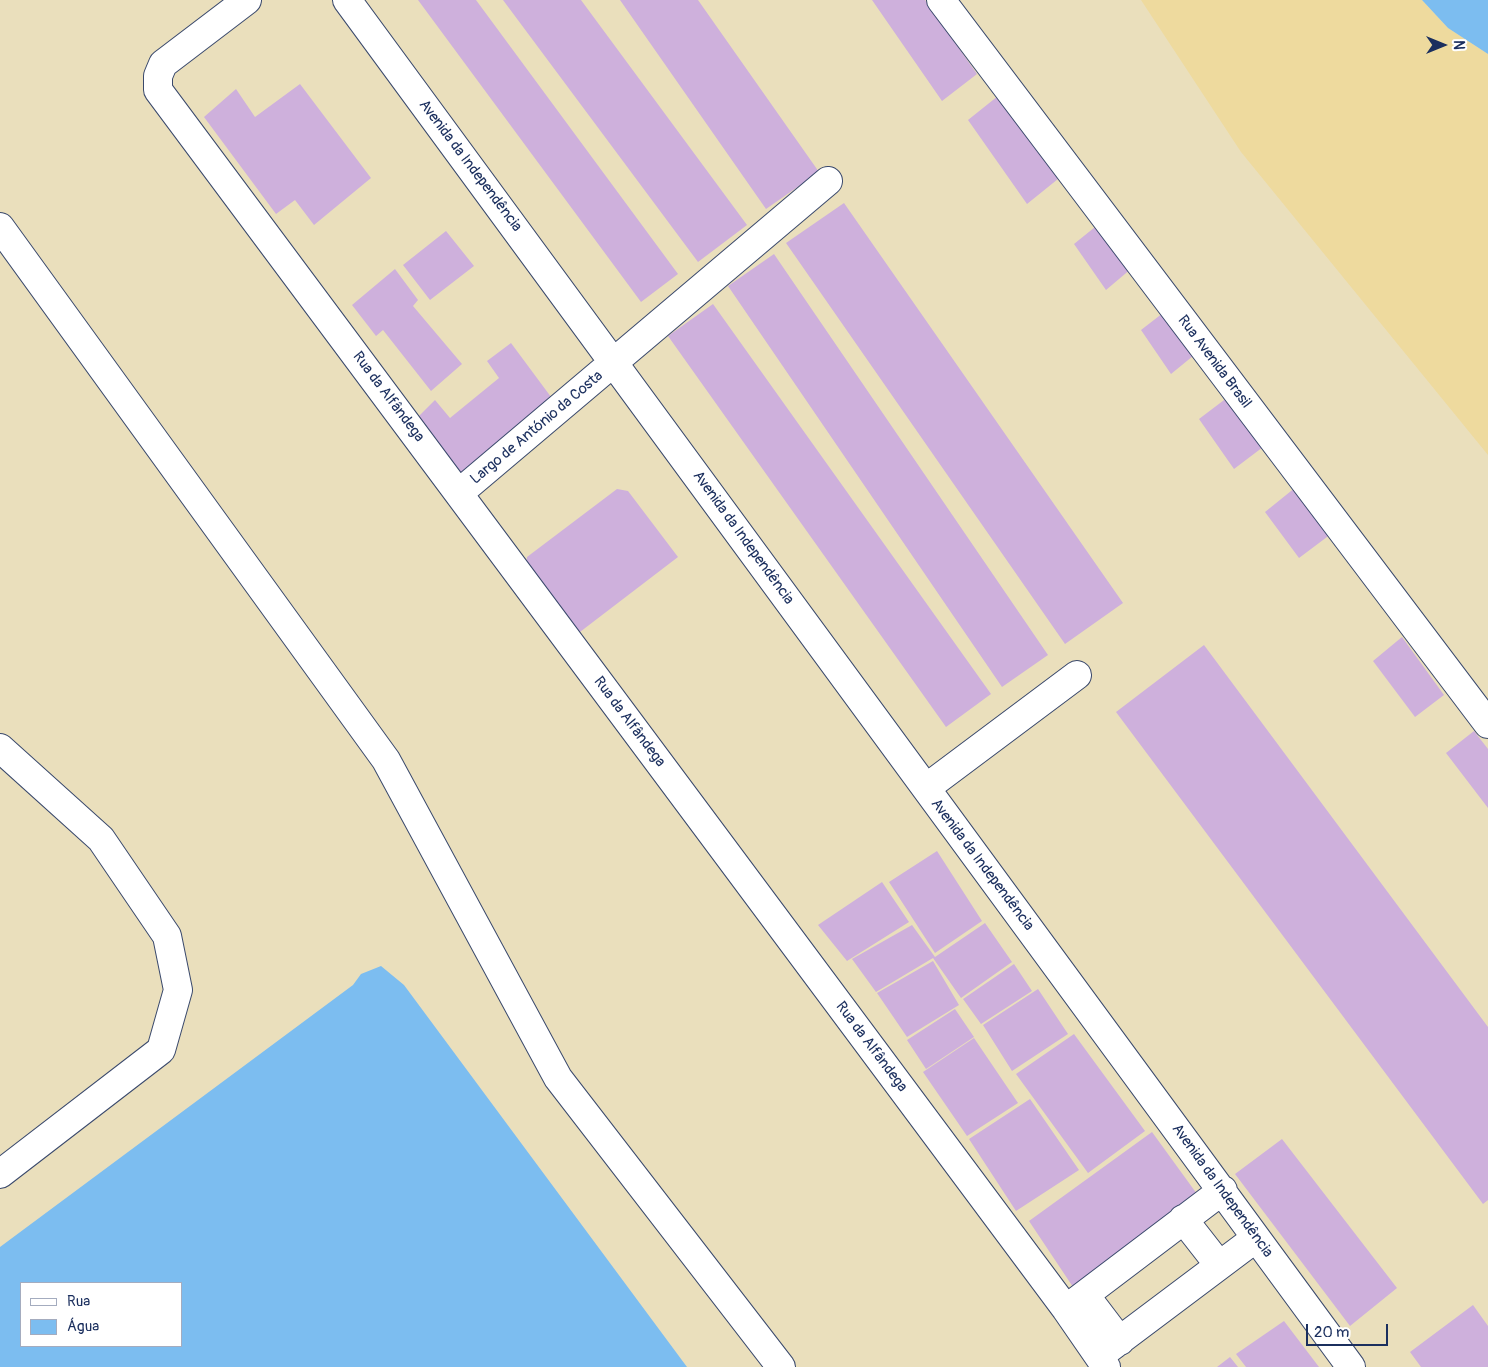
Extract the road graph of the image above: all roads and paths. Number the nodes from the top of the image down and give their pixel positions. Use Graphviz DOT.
graph roads {
  1 [pos="246,0"];
  2 [pos="347,0"];
  3 [pos="941,0"];
  4 [pos="828,181"];
  5 [pos="0,227"];
  6 [pos="615,362"];
  7 [pos="460,493"];
  8 [pos="1077,675"];
  9 [pos="1488,724"];
  10 [pos="0,748"];
  11 [pos="926,788"];
  12 [pos="0,1174"];
  13 [pos="1223,1190"];
  14 [pos="1184,1219"];
  15 [pos="1256,1238"];
  16 [pos="1219,1265"];
  17 [pos="1075,1302"];
  18 [pos="1108,1355"];
  19 [pos="781,1367"];
  20 [pos="1351,1367"];
  1 -- 7 [label="street, Rua da Alfândega"];
  2 -- 6 [label="street, Avenida da Independência"];
  3 -- 9 [label="street, Rua Avenida Brasil"];
  4 -- 6 [label="street, Largo de António da Costa"];
  5 -- 19 [label="street"];
  6 -- 7 [label="street, Largo de António da Costa"];
  6 -- 11 [label="street, Avenida da Independência"];
  7 -- 17 [label="street, Rua da Alfândega"];
  8 -- 11 [label="street"];
  10 -- 12 [label="street"];
  11 -- 13 [label="street, Avenida da Independência"];
  13 -- 14 [label="street"];
  13 -- 15 [label="street, Avenida da Independência"];
  14 -- 16 [label="street"];
  14 -- 17 [label="street"];
  15 -- 16 [label="street"];
  15 -- 20 [label="street, Avenida da Independência"];
  16 -- 18 [label="street"];
  17 -- 18 [label="street, Rua da Alfândega"];
}
